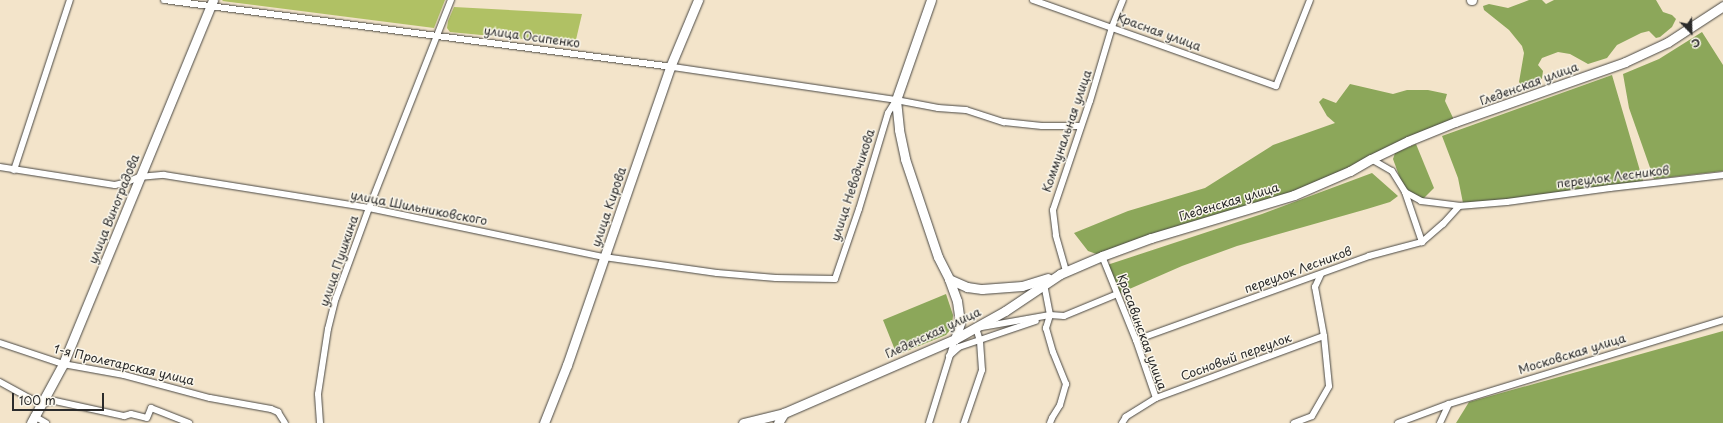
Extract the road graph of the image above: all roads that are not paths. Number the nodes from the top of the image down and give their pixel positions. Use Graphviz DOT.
graph roads {
  1 [pos="70,0"];
  2 [pos="164,0"];
  3 [pos="451,0"];
  4 [pos="698,0"];
  5 [pos="931,0"];
  6 [pos="1033,0"];
  7 [pos="1123,0"];
  8 [pos="1310,0"];
  9 [pos="212,3"];
  10 [pos="1723,6"];
  11 [pos="1112,27"];
  12 [pos="437,35"];
  13 [pos="670,67"];
  14 [pos="896,100"];
  15 [pos="1081,126"];
  16 [pos="1371,159"];
  17 [pos="0,168"];
  18 [pos="14,170"];
  19 [pos="1723,175"];
  20 [pos="139,177"];
  21 [pos="1405,192"];
  22 [pos="1459,206"];
  23 [pos="369,208"];
  24 [pos="1422,242"];
  25 [pos="1102,256"];
  26 [pos="604,258"];
  27 [pos="1063,273"];
  28 [pos="1321,274"];
  29 [pos="835,279"];
  30 [pos="949,279"];
  31 [pos="1044,284"];
  32 [pos="1117,294"];
  33 [pos="1050,315"];
  34 [pos="1723,320"];
  35 [pos="976,328"];
  36 [pos="1324,336"];
  37 [pos="955,339"];
  38 [pos="1136,340"];
  39 [pos="980,341"];
  40 [pos="0,343"];
  41 [pos="949,356"];
  42 [pos="63,364"];
  43 [pos="0,382"];
  44 [pos="1156,398"];
  45 [pos="42,403"];
  46 [pos="1448,404"];
  47 [pos="784,413"];
  48 [pos="32,420"];
  49 [pos="46,423"];
  50 [pos="189,423"];
  51 [pos="285,423"];
  52 [pos="320,423"];
  53 [pos="544,423"];
  54 [pos="743,423"];
  55 [pos="778,423"];
  56 [pos="929,423"];
  57 [pos="964,423"];
  58 [pos="1050,423"];
  59 [pos="1122,423"];
  60 [pos="1294,423"];
  61 [pos="1398,423"];
  62 [pos="1440,423"];
  1 -- 18 [label="street"];
  2 -- 9 [label="street, улица Осипенко"];
  3 -- 12 [label="street, улица Пушкина"];
  4 -- 13 [label="main road, улица Кирова"];
  5 -- 14 [label="main road, улица Неводчикова"];
  6 -- 11 [label="street, Красная улица"];
  7 -- 11 [label="street, Коммунальная улица"];
  8 -- 11 [label="street, Красная улица"];
  9 -- 12 [label="street, улица Осипенко"];
  9 -- 20 [label="main road, улица Виноградова"];
  10 -- 16 [label="main road, Гледенская улица"];
  11 -- 15 [label="street, Коммунальная улица"];
  12 -- 13 [label="street, улица Осипенко"];
  12 -- 23 [label="street, улица Пушкина"];
  13 -- 14 [label="street, улица Осипенко"];
  13 -- 26 [label="main road, улица Кирова"];
  14 -- 15 [label="street, улица Осипенко"];
  14 -- 29 [label="street, улица Неводчикова"];
  14 -- 30 [label="main road, улица Неводчикова"];
  15 -- 27 [label="street, Коммунальная улица"];
  16 -- 21 [label="street"];
  16 -- 25 [label="main road, Гледенская улица"];
  17 -- 18 [label="street, улица Шильниковского"];
  18 -- 20 [label="street, улица Шильниковского"];
  19 -- 22 [label="street, переулок Лесников"];
  20 -- 23 [label="street, улица Шильниковского"];
  20 -- 42 [label="main road, улица Виноградова"];
  21 -- 22 [label="street, переулок Лесников"];
  21 -- 24 [label="street"];
  22 -- 24 [label="street, переулок Лесников"];
  23 -- 26 [label="street, улица Шильниковского"];
  23 -- 52 [label="street, улица Пушкина"];
  24 -- 28 [label="street, переулок Лесников"];
  25 -- 27 [label="main road, Гледенская улица"];
  25 -- 32 [label="street, Красавинская улица"];
  26 -- 29 [label="street, улица Шильниковского"];
  26 -- 53 [label="main road, улица Кирова"];
  27 -- 30 [label="main road"];
  27 -- 31 [label="main road, Гледенская улица"];
  28 -- 36 [label="street"];
  28 -- 38 [label="street, переулок Лесников"];
  30 -- 37 [label="main road, улица Неводчикова"];
  31 -- 33 [label="street"];
  31 -- 35 [label="main road, Гледенская улица"];
  32 -- 33 [label="street"];
  32 -- 38 [label="street, Красавинская улица"];
  33 -- 35 [label="street"];
  33 -- 39 [label="street"];
  33 -- 58 [label="street"];
  34 -- 46 [label="street, Московская улица"];
  35 -- 37 [label="main road, Гледенская улица"];
  35 -- 39 [label="street"];
  36 -- 44 [label="street, Сосновый переулок"];
  36 -- 60 [label="street"];
  37 -- 41 [label="street"];
  37 -- 47 [label="main road, Гледенская улица"];
  38 -- 44 [label="street, Красавинская улица"];
  39 -- 41 [label="street"];
  39 -- 57 [label="street"];
  40 -- 42 [label="street, 1-я Пролетарская улица"];
  41 -- 56 [label="street"];
  42 -- 45 [label="main road, улица Виноградова"];
  42 -- 51 [label="street, 1-я Пролетарская улица"];
  43 -- 45 [label="street"];
  44 -- 59 [label="street, Красавинская улица"];
  45 -- 48 [label="main road, улица Виноградова"];
  45 -- 50 [label="street"];
  46 -- 61 [label="street, Московская улица"];
  46 -- 62 [label="street"];
  47 -- 54 [label="main road, Гледенская улица"];
  47 -- 55 [label="main road"];
  48 -- 49 [label="street"];
}
